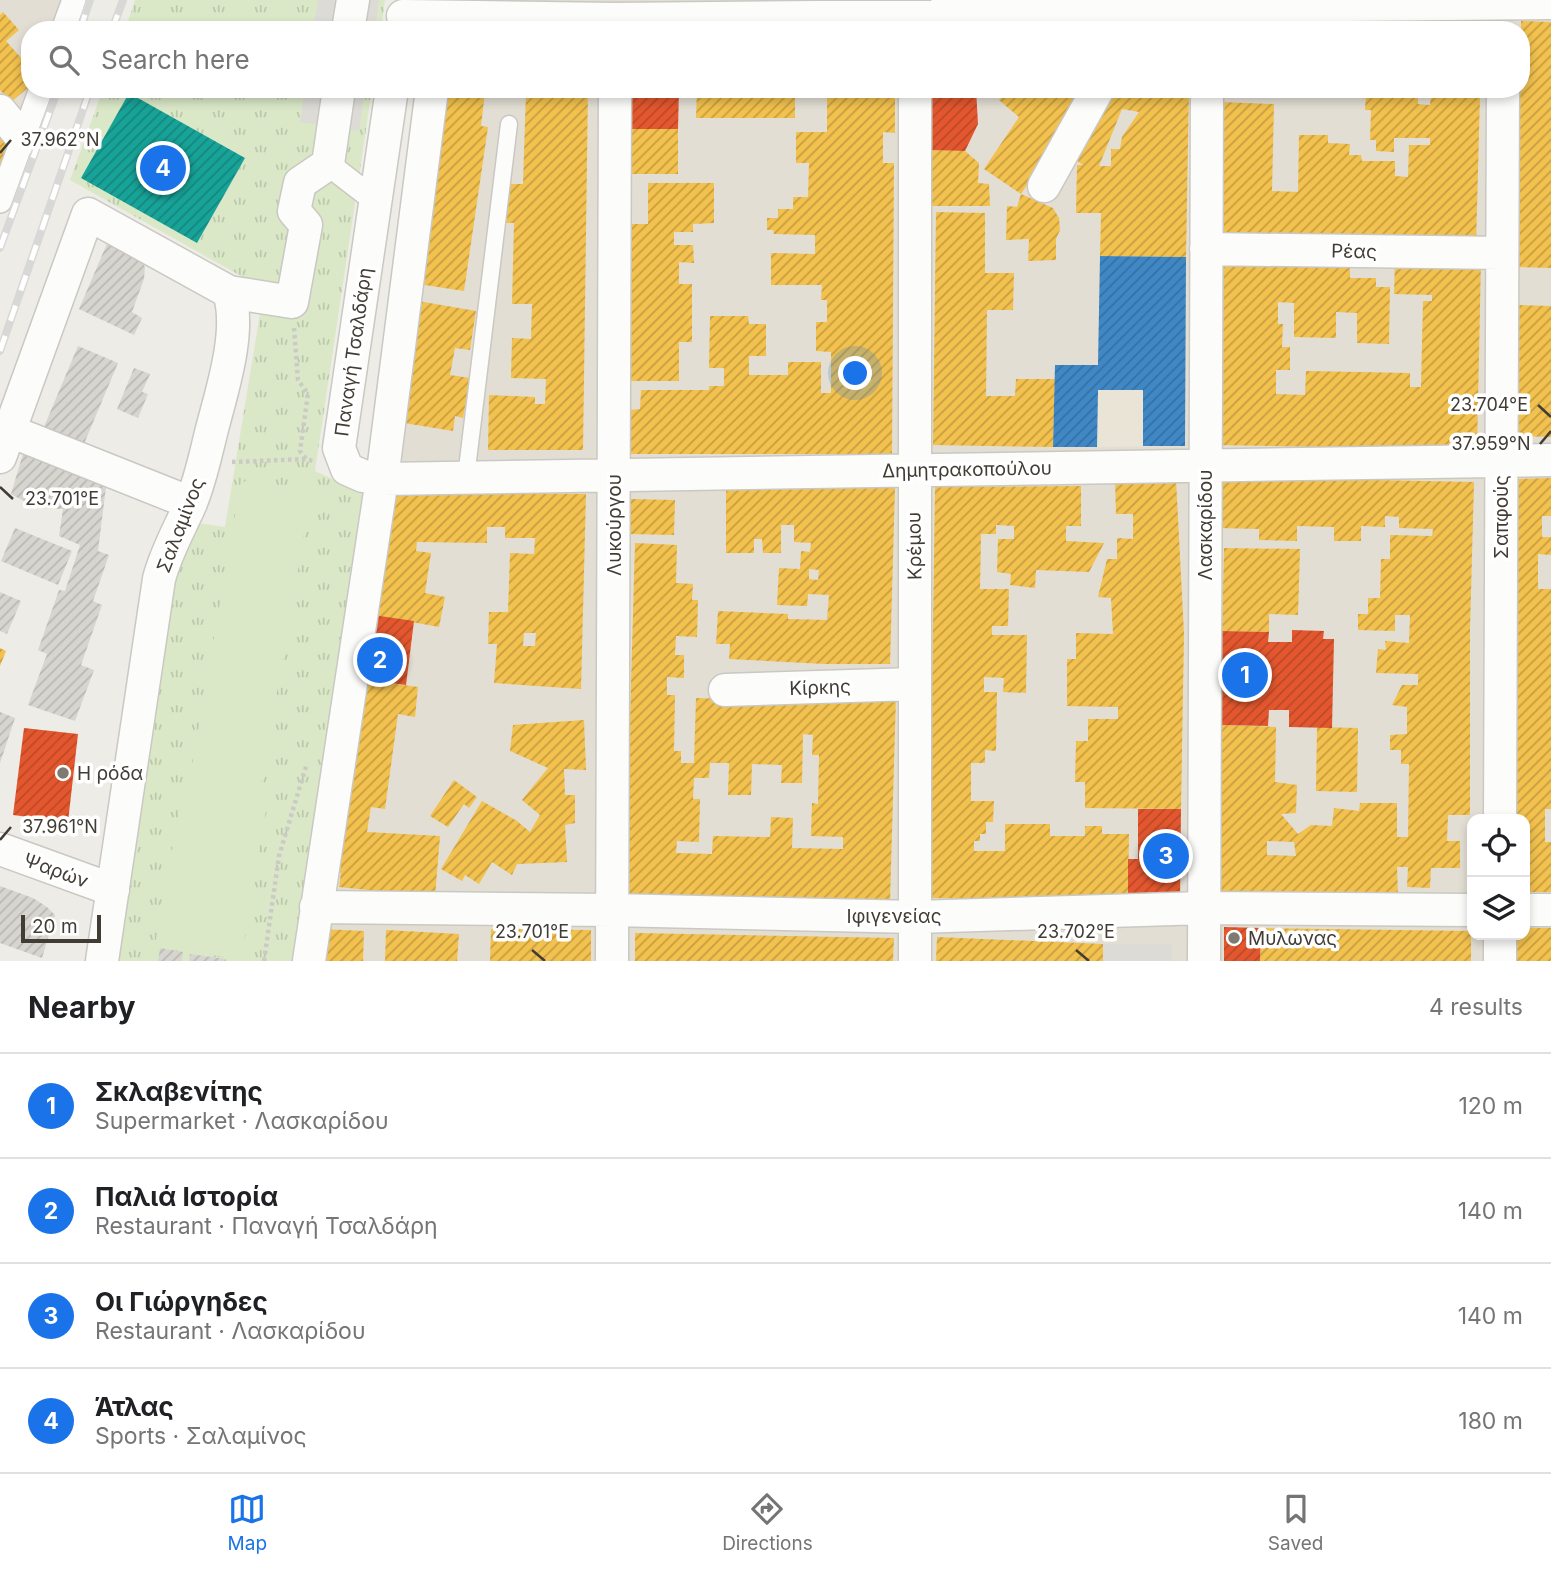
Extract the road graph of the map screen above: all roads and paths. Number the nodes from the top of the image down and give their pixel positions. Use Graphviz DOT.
graph roads {
  1 [pos="74,0"];
  2 [pos="353,0"];
  3 [pos="1551,3"];
  4 [pos="1503,11"];
  5 [pos="1207,12"];
  6 [pos="403,15"];
  7 [pos="915,15"];
  8 [pos="615,16"];
  9 [pos="1139,18"];
  10 [pos="66,21"];
  11 [pos="350,21"];
  12 [pos="428,21"];
  13 [pos="506,21"];
  14 [pos="38,98"];
  15 [pos="338,98"];
  16 [pos="391,98"];
  17 [pos="431,98"];
  18 [pos="615,98"];
  19 [pos="915,98"];
  20 [pos="1093,98"];
  21 [pos="1207,98"];
  22 [pos="1503,98"];
  23 [pos="0,111"];
  24 [pos="509,124"];
  25 [pos="23,139"];
  26 [pos="328,164"];
  27 [pos="1044,186"];
  28 [pos="0,201"];
  29 [pos="376,201"];
  30 [pos="1206,249"];
  31 [pos="1502,253"];
  32 [pos="229,292"];
  33 [pos="292,302"];
  34 [pos="5,444"];
  35 [pos="306,459"];
  36 [pos="1551,460"];
  37 [pos="1501,461"];
  38 [pos="203,464"];
  39 [pos="1205,465"];
  40 [pos="347,469"];
  41 [pos="913,470"];
  42 [pos="615,475"];
  43 [pos="466,477"];
  44 [pos="382,479"];
  45 [pos="191,503"];
  46 [pos="915,684"];
  47 [pos="725,690"];
  48 [pos="1500,814"];
  49 [pos="0,849"];
  50 [pos="113,890"];
  51 [pos="316,907"];
  52 [pos="1204,908"];
  53 [pos="611,910"];
  54 [pos="1467,910"];
  55 [pos="1530,910"];
  56 [pos="1551,910"];
  57 [pos="916,918"];
  58 [pos="1500,940"];
  59 [pos="102,961"];
  60 [pos="309,961"];
  61 [pos="612,961"];
  62 [pos="915,961"];
  63 [pos="1204,961"];
  64 [pos="1500,961"];
  1 -- 10 [label="street"];
  2 -- 11 [label="street"];
  3 -- 4 [label="street"];
  4 -- 5 [label="street"];
  5 -- 9 [label="street"];
  6 -- 12 [label="street"];
  7 -- 8 [label="street"];
  7 -- 9 [label="street"];
  8 -- 13 [label="street"];
  14 -- 25 [label="street"];
  15 -- 26 [label="street"];
  16 -- 29 [label="street, Παναγή Τσαλδάρη"];
  17 -- 44 [label="street"];
  18 -- 42 [label="street, Λυκούργου"];
  19 -- 41 [label="street, Κρέμου"];
  20 -- 27 [label="street"];
  21 -- 30 [label="street, Λασκαρίδου"];
  22 -- 31 [label="street, Σαπφούς"];
  23 -- 25 [label="street"];
  24 -- 43 [label="lane"];
  25 -- 28 [label="street"];
  26 -- 29 [label="street"];
  26 -- 33 [label="street"];
  29 -- 40 [label="street, Παναγή Τσαλδάρη"];
  30 -- 31 [label="street, Ρέας"];
  30 -- 39 [label="street, Λασκαρίδου"];
  31 -- 37 [label="street, Σαπφούς"];
  32 -- 33 [label="street"];
  32 -- 34 [label="street"];
  32 -- 38 [label="street, Σαλαμίνος"];
  33 -- 35 [label="path"];
  34 -- 45 [label="street"];
  35 -- 38 [label="path"];
  35 -- 40 [label="path"];
  36 -- 37 [label="street, Δημητρακοπούλου"];
  37 -- 39 [label="street, Δημητρακοπούλου"];
  37 -- 48 [label="street, Σαπφούς"];
  38 -- 45 [label="street, Σαλαμίνος"];
  39 -- 41 [label="street, Δημητρακοπούλου"];
  39 -- 52 [label="street, Λασκαρίδου"];
  40 -- 44 [label="street"];
  41 -- 42 [label="street, Δημητρακοπούλου"];
  41 -- 46 [label="street, Κρέμου"];
  42 -- 43 [label="street, Δημητρακοπούλου"];
  42 -- 53 [label="street, Λυκούργου"];
  43 -- 44 [label="street, Δημητρακοπούλου"];
  44 -- 51 [label="street"];
  45 -- 50 [label="street, Σαλαμίνος"];
  46 -- 47 [label="street, Κίρκης"];
  46 -- 57 [label="street, Κρέμου"];
  49 -- 50 [label="street, Ψαρών"];
  50 -- 59 [label="street, Σαλαμίνος"];
  51 -- 53 [label="street, Ιφιγενείας"];
  51 -- 60 [label="street"];
  52 -- 54 [label="street, Ιφιγενείας"];
  52 -- 57 [label="street, Ιφιγενείας"];
  52 -- 63 [label="street, Λασκαρίδου"];
  53 -- 57 [label="street, Ιφιγενείας"];
  53 -- 61 [label="street, Λυκούργου"];
  55 -- 56 [label="street"];
  57 -- 62 [label="street, Κρέμου"];
  58 -- 64 [label="street"];
}
